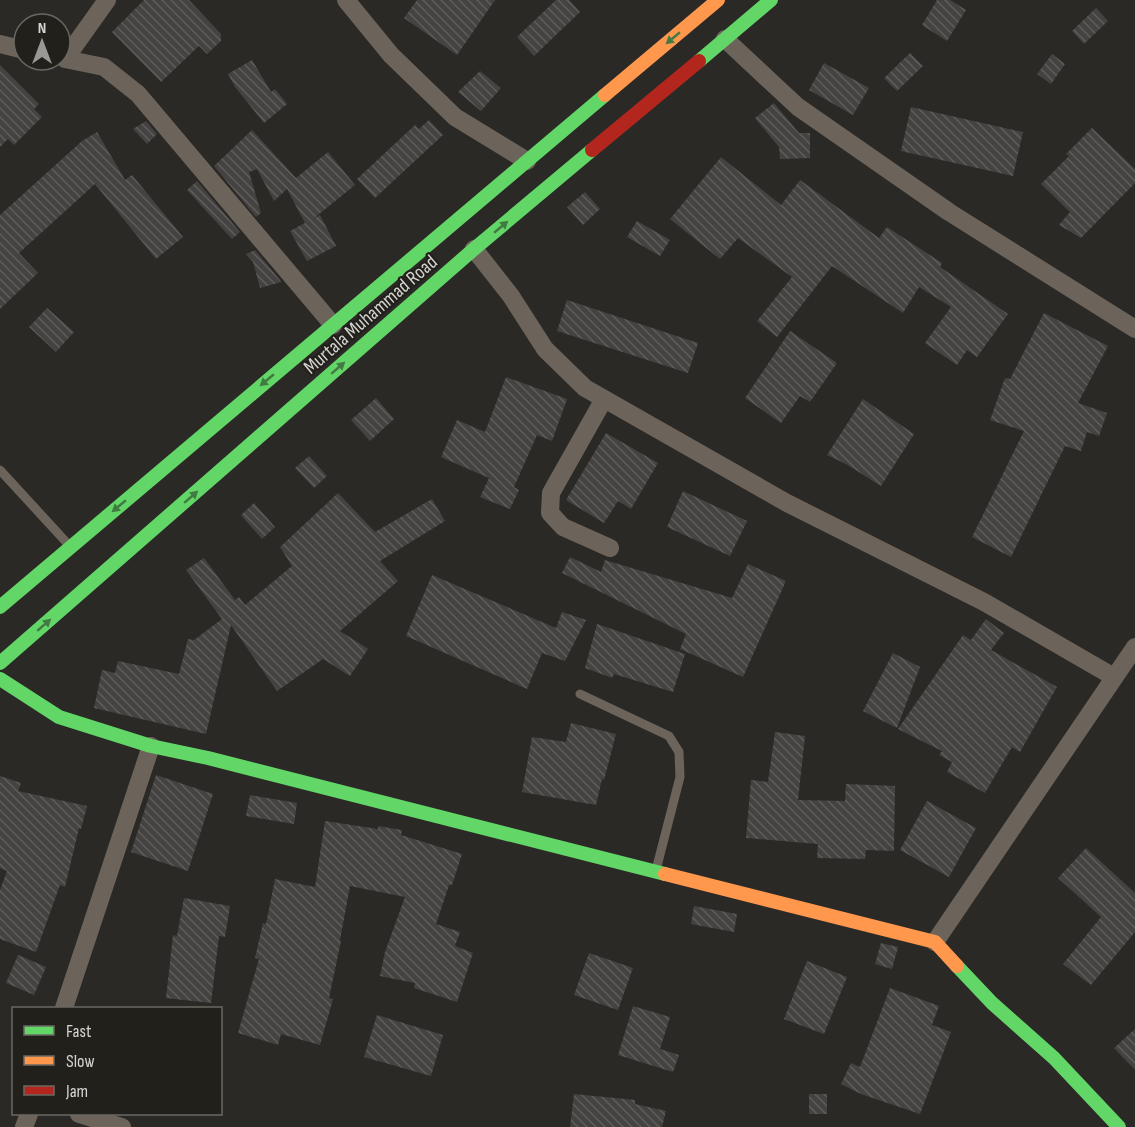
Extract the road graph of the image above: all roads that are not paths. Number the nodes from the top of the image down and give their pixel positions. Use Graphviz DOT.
graph roads {
  1 [pos="107,0"];
  2 [pos="346,0"];
  3 [pos="718,0"];
  4 [pos="771,0"];
  5 [pos="725,39"];
  6 [pos="72,47"];
  7 [pos="72,61"];
  8 [pos="527,161"];
  9 [pos="474,249"];
  10 [pos="333,325"];
  11 [pos="1135,329"];
  12 [pos="604,399"];
  13 [pos="0,470"];
  14 [pos="71,547"];
  15 [pos="610,548"];
  16 [pos="0,607"];
  17 [pos="1135,647"];
  18 [pos="0,663"];
  19 [pos="1114,677"];
  20 [pos="0,679"];
  21 [pos="580,694"];
  22 [pos="151,746"];
  23 [pos="656,871"];
  24 [pos="935,942"];
  25 [pos="64,1007"];
  26 [pos="85,1115"];
  27 [pos="122,1127"];
  28 [pos="1119,1127"];
  1 -- 6 [label="street"];
  2 -- 8 [label="street"];
  3 -- 8 [label="main road, Murtala Muhammad Road, one-way"];
  4 -- 5 [label="main road, Murtala Muhammad Road"];
  9 -- 5 [label="main road, Murtala Muhammad Road, one-way"];
  5 -- 11 [label="street"];
  7 -- 10 [label="street"];
  8 -- 10 [label="main road, Murtala Muhammad Road"];
  9 -- 12 [label="street"];
  18 -- 9 [label="main road, Murtala Muhammad Road, one-way"];
  10 -- 14 [label="main road, Murtala Muhammad Road, one-way"];
  12 -- 15 [label="street"];
  12 -- 19 [label="street"];
  13 -- 14 [label="lane"];
  14 -- 16 [label="main road, Murtala Muhammad Road"];
  17 -- 19 [label="street"];
  19 -- 24 [label="street"];
  20 -- 22 [label="main road"];
  21 -- 23 [label="lane"];
  22 -- 23 [label="main road"];
  22 -- 25 [label="street"];
  23 -- 24 [label="main road"];
  24 -- 28 [label="main road"];
  26 -- 27 [label="street"];
}
